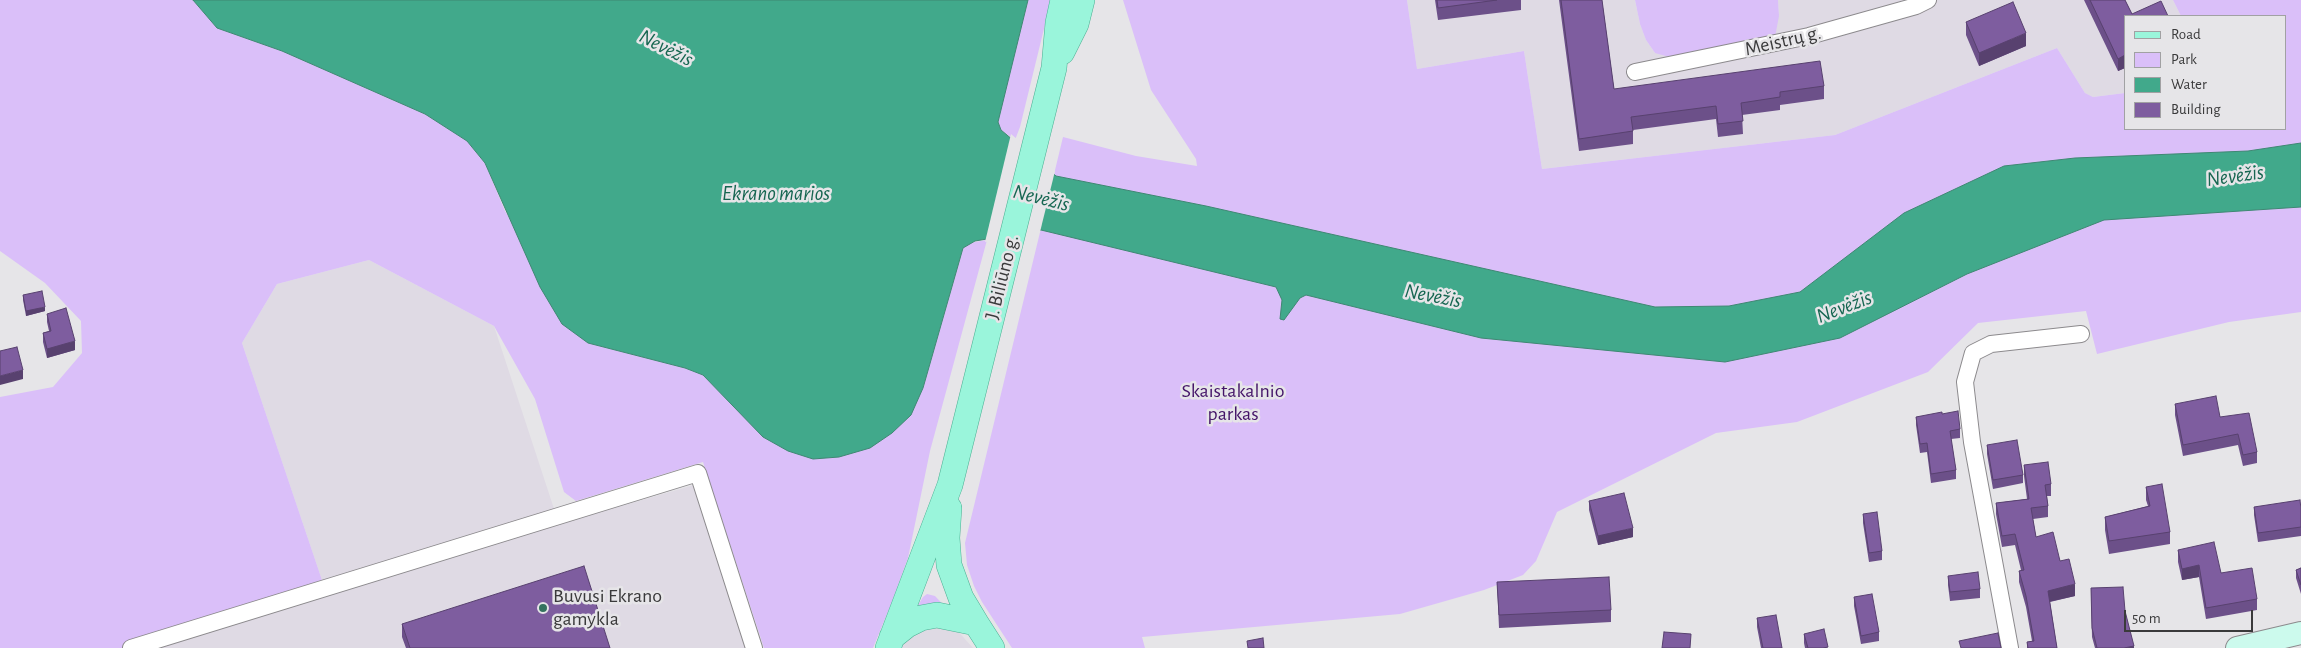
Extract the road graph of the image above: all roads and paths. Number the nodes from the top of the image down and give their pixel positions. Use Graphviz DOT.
graph roads {
  1 [pos="1063,0"];
  2 [pos="1082,0"];
  3 [pos="1928,0"];
  4 [pos="1054,68"];
  5 [pos="1635,72"];
  6 [pos="2081,334"];
  7 [pos="950,485"];
  8 [pos="976,622"];
  9 [pos="2301,633"];
  10 [pos="890,642"];
  11 [pos="2276,643"];
  12 [pos="131,648"];
  13 [pos="754,648"];
  14 [pos="992,648"];
  15 [pos="2010,648"];
  16 [pos="2237,648"];
  1 -- 4 [label="main road, J. Biliūno g."];
  2 -- 4 [label="main road, J. Biliūno g."];
  3 -- 5 [label="street, Meistrų g."];
  4 -- 7 [label="main road, J. Biliūno g."];
  6 -- 15 [label="street"];
  7 -- 8 [label="main road, J. Biliūno g."];
  7 -- 10 [label="main road, J. Biliūno g."];
  8 -- 10 [label="main road"];
  8 -- 14 [label="main road, J. Biliūno g."];
  9 -- 11 [label="main road"];
  11 -- 16 [label="main road"];
  12 -- 13 [label="street"];
}
